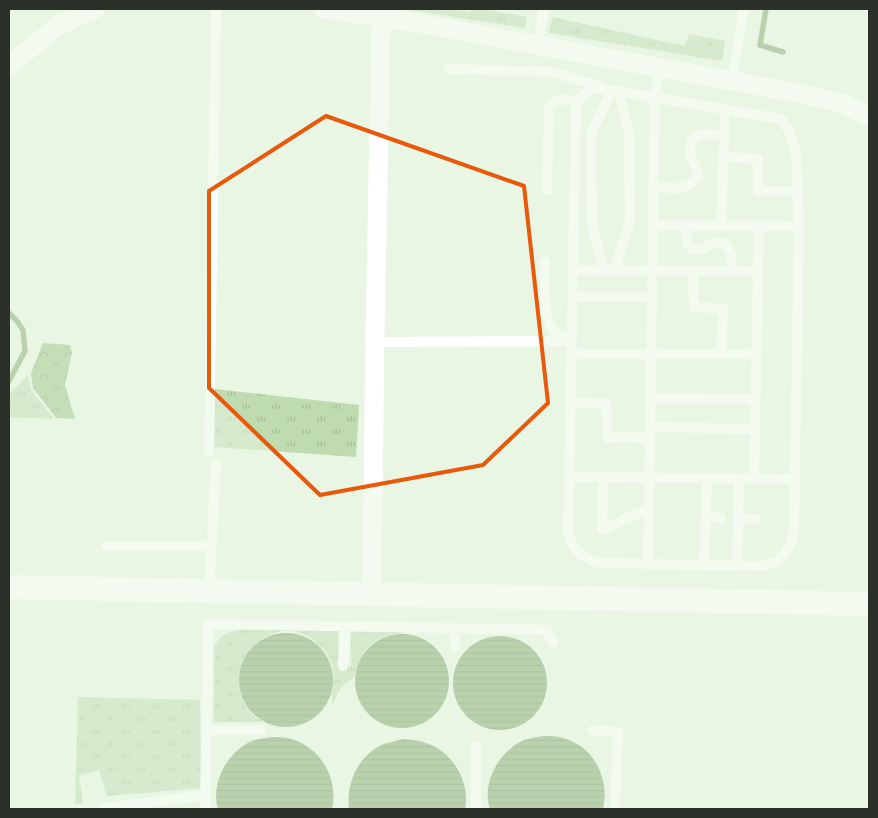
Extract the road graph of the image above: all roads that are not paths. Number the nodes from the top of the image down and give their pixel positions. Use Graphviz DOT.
graph roads {
  1 [pos="95,9"];
  2 [pos="216,9"];
  3 [pos="324,9"];
  4 [pos="544,9"];
  5 [pos="744,9"];
  6 [pos="381,17"];
  7 [pos="538,45"];
  8 [pos="9,66"];
  9 [pos="659,66"];
  10 [pos="449,69"];
  11 [pos="732,80"];
  12 [pos="612,89"];
  13 [pos="655,97"];
  14 [pos="578,102"];
  15 [pos="725,110"];
  16 [pos="869,117"];
  17 [pos="724,135"];
  18 [pos="724,157"];
  19 [pos="653,186"];
  20 [pos="547,190"];
  21 [pos="797,191"];
  22 [pos="653,225"];
  23 [pos="685,226"];
  24 [pos="721,226"];
  25 [pos="799,226"];
  26 [pos="759,227"];
  27 [pos="545,262"];
  28 [pos="573,270"];
  29 [pos="609,271"];
  30 [pos="652,271"];
  31 [pos="693,271"];
  32 [pos="732,271"];
  33 [pos="758,271"];
  34 [pos="572,297"];
  35 [pos="652,297"];
  36 [pos="572,340"];
  37 [pos="375,342"];
  38 [pos="572,354"];
  39 [pos="651,354"];
  40 [pos="722,354"];
  41 [pos="756,354"];
  42 [pos="650,398"];
  43 [pos="755,399"];
  44 [pos="571,403"];
  45 [pos="755,429"];
  46 [pos="650,432"];
  47 [pos="209,451"];
  48 [pos="216,464"];
  49 [pos="569,477"];
  50 [pos="603,477"];
  51 [pos="649,478"];
  52 [pos="707,478"];
  53 [pos="739,479"];
  54 [pos="754,479"];
  55 [pos="796,479"];
  56 [pos="649,508"];
  57 [pos="706,517"];
  58 [pos="721,518"];
  59 [pos="738,518"];
  60 [pos="756,519"];
  61 [pos="106,546"];
  62 [pos="212,546"];
  63 [pos="648,563"];
  64 [pos="704,564"];
  65 [pos="736,565"];
  66 [pos="372,578"];
  67 [pos="9,587"];
  68 [pos="211,591"];
  69 [pos="869,604"];
  70 [pos="345,626"];
  71 [pos="455,628"];
  72 [pos="553,642"];
  73 [pos="455,647"];
  74 [pos="343,666"];
  75 [pos="206,730"];
  76 [pos="261,730"];
  77 [pos="593,730"];
  78 [pos="476,746"];
  79 [pos="205,795"];
  80 [pos="125,807"];
  81 [pos="106,808"];
  82 [pos="205,809"];
  83 [pos="476,809"];
  84 [pos="615,809"];
  1 -- 8 [label="street"];
  2 -- 47 [label="lane"];
  3 -- 6 [label="street"];
  4 -- 7 [label="lane"];
  5 -- 11 [label="lane"];
  6 -- 7 [label="street"];
  6 -- 37 [label="street"];
  7 -- 9 [label="street"];
  9 -- 11 [label="street"];
  9 -- 13 [label="lane"];
  10 -- 12 [label="lane"];
  11 -- 16 [label="street"];
  12 -- 13 [label="lane"];
  12 -- 14 [label="lane"];
  12 -- 29 [label="lane"];
  12 -- 29 [label="lane"];
  13 -- 15 [label="lane"];
  13 -- 19 [label="lane"];
  14 -- 20 [label="lane"];
  14 -- 28 [label="lane"];
  15 -- 17 [label="lane"];
  15 -- 21 [label="lane"];
  17 -- 18 [label="lane"];
  17 -- 19 [label="lane"];
  18 -- 21 [label="lane"];
  18 -- 24 [label="lane"];
  19 -- 22 [label="lane"];
  21 -- 25 [label="lane"];
  22 -- 23 [label="lane"];
  22 -- 30 [label="lane"];
  23 -- 24 [label="lane"];
  23 -- 32 [label="lane"];
  24 -- 26 [label="lane"];
  25 -- 26 [label="lane"];
  25 -- 55 [label="lane"];
  26 -- 33 [label="lane"];
  27 -- 36 [label="lane"];
  28 -- 29 [label="lane"];
  28 -- 34 [label="lane"];
  29 -- 30 [label="lane"];
  30 -- 31 [label="lane"];
  30 -- 35 [label="lane"];
  31 -- 32 [label="lane"];
  31 -- 40 [label="lane"];
  32 -- 33 [label="lane"];
  33 -- 41 [label="lane"];
  34 -- 35 [label="lane"];
  34 -- 36 [label="lane"];
  35 -- 39 [label="lane"];
  36 -- 37 [label="lane"];
  36 -- 38 [label="lane"];
  37 -- 66 [label="street"];
  38 -- 39 [label="lane"];
  38 -- 44 [label="lane"];
  39 -- 40 [label="lane"];
  39 -- 42 [label="lane"];
  40 -- 41 [label="lane"];
  41 -- 43 [label="lane"];
  42 -- 43 [label="lane"];
  42 -- 46 [label="lane"];
  43 -- 45 [label="lane"];
  44 -- 46 [label="lane"];
  44 -- 49 [label="lane"];
  45 -- 46 [label="lane"];
  45 -- 54 [label="lane"];
  46 -- 51 [label="lane"];
  48 -- 62 [label="lane"];
  49 -- 50 [label="lane"];
  49 -- 63 [label="lane"];
  50 -- 51 [label="lane"];
  50 -- 56 [label="lane"];
  51 -- 52 [label="lane"];
  51 -- 56 [label="lane"];
  52 -- 53 [label="lane"];
  52 -- 57 [label="lane"];
  53 -- 54 [label="lane"];
  53 -- 59 [label="lane"];
  54 -- 55 [label="lane"];
  55 -- 65 [label="lane"];
  56 -- 63 [label="lane"];
  57 -- 58 [label="lane"];
  57 -- 64 [label="lane"];
  59 -- 60 [label="lane"];
  59 -- 65 [label="lane"];
  61 -- 62 [label="lane"];
  62 -- 68 [label="lane"];
  63 -- 64 [label="lane"];
  64 -- 65 [label="lane"];
  67 -- 68 [label="street"];
  68 -- 69 [label="street"];
  70 -- 71 [label="lane"];
  70 -- 74 [label="lane"];
  70 -- 75 [label="lane"];
  71 -- 72 [label="lane"];
  71 -- 73 [label="lane"];
  75 -- 76 [label="lane"];
  75 -- 79 [label="lane"];
  77 -- 84 [label="lane"];
  78 -- 83 [label="lane"];
  79 -- 80 [label="lane"];
  79 -- 82 [label="lane"];
  80 -- 81 [label="lane"];
}
